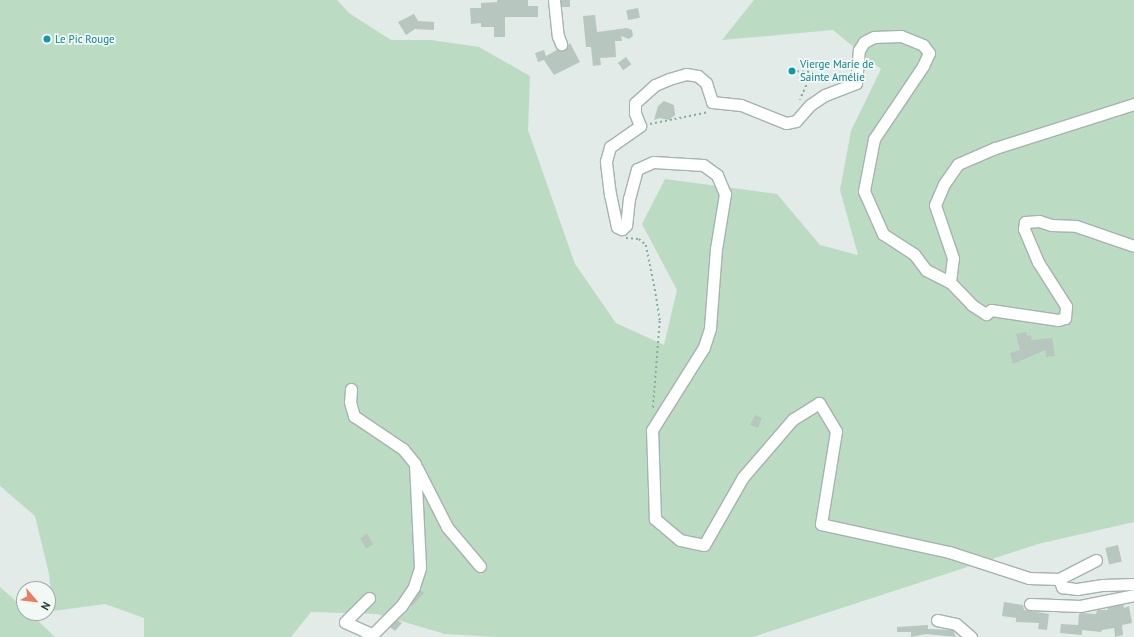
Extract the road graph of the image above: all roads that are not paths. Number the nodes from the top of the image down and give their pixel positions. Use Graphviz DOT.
graph roads {
  1 [pos="554,0"];
  2 [pos="561,44"];
  3 [pos="1134,104"];
  4 [pos="1134,246"];
  5 [pos="950,282"];
  6 [pos="351,389"];
  7 [pos="415,464"];
  8 [pos="1096,560"];
  9 [pos="480,566"];
  10 [pos="1059,579"];
  11 [pos="1134,584"];
  12 [pos="1134,595"];
  13 [pos="369,598"];
  14 [pos="1030,604"];
  15 [pos="937,620"];
  16 [pos="366,637"];
  17 [pos="370,637"];
  18 [pos="971,637"];
  1 -- 2 [label="street"];
  3 -- 5 [label="street"];
  4 -- 5 [label="street"];
  5 -- 10 [label="street"];
  6 -- 7 [label="street"];
  7 -- 9 [label="street"];
  7 -- 17 [label="street"];
  8 -- 10 [label="street"];
  10 -- 11 [label="street"];
  12 -- 14 [label="street"];
  13 -- 16 [label="street"];
  15 -- 18 [label="street"];
}
